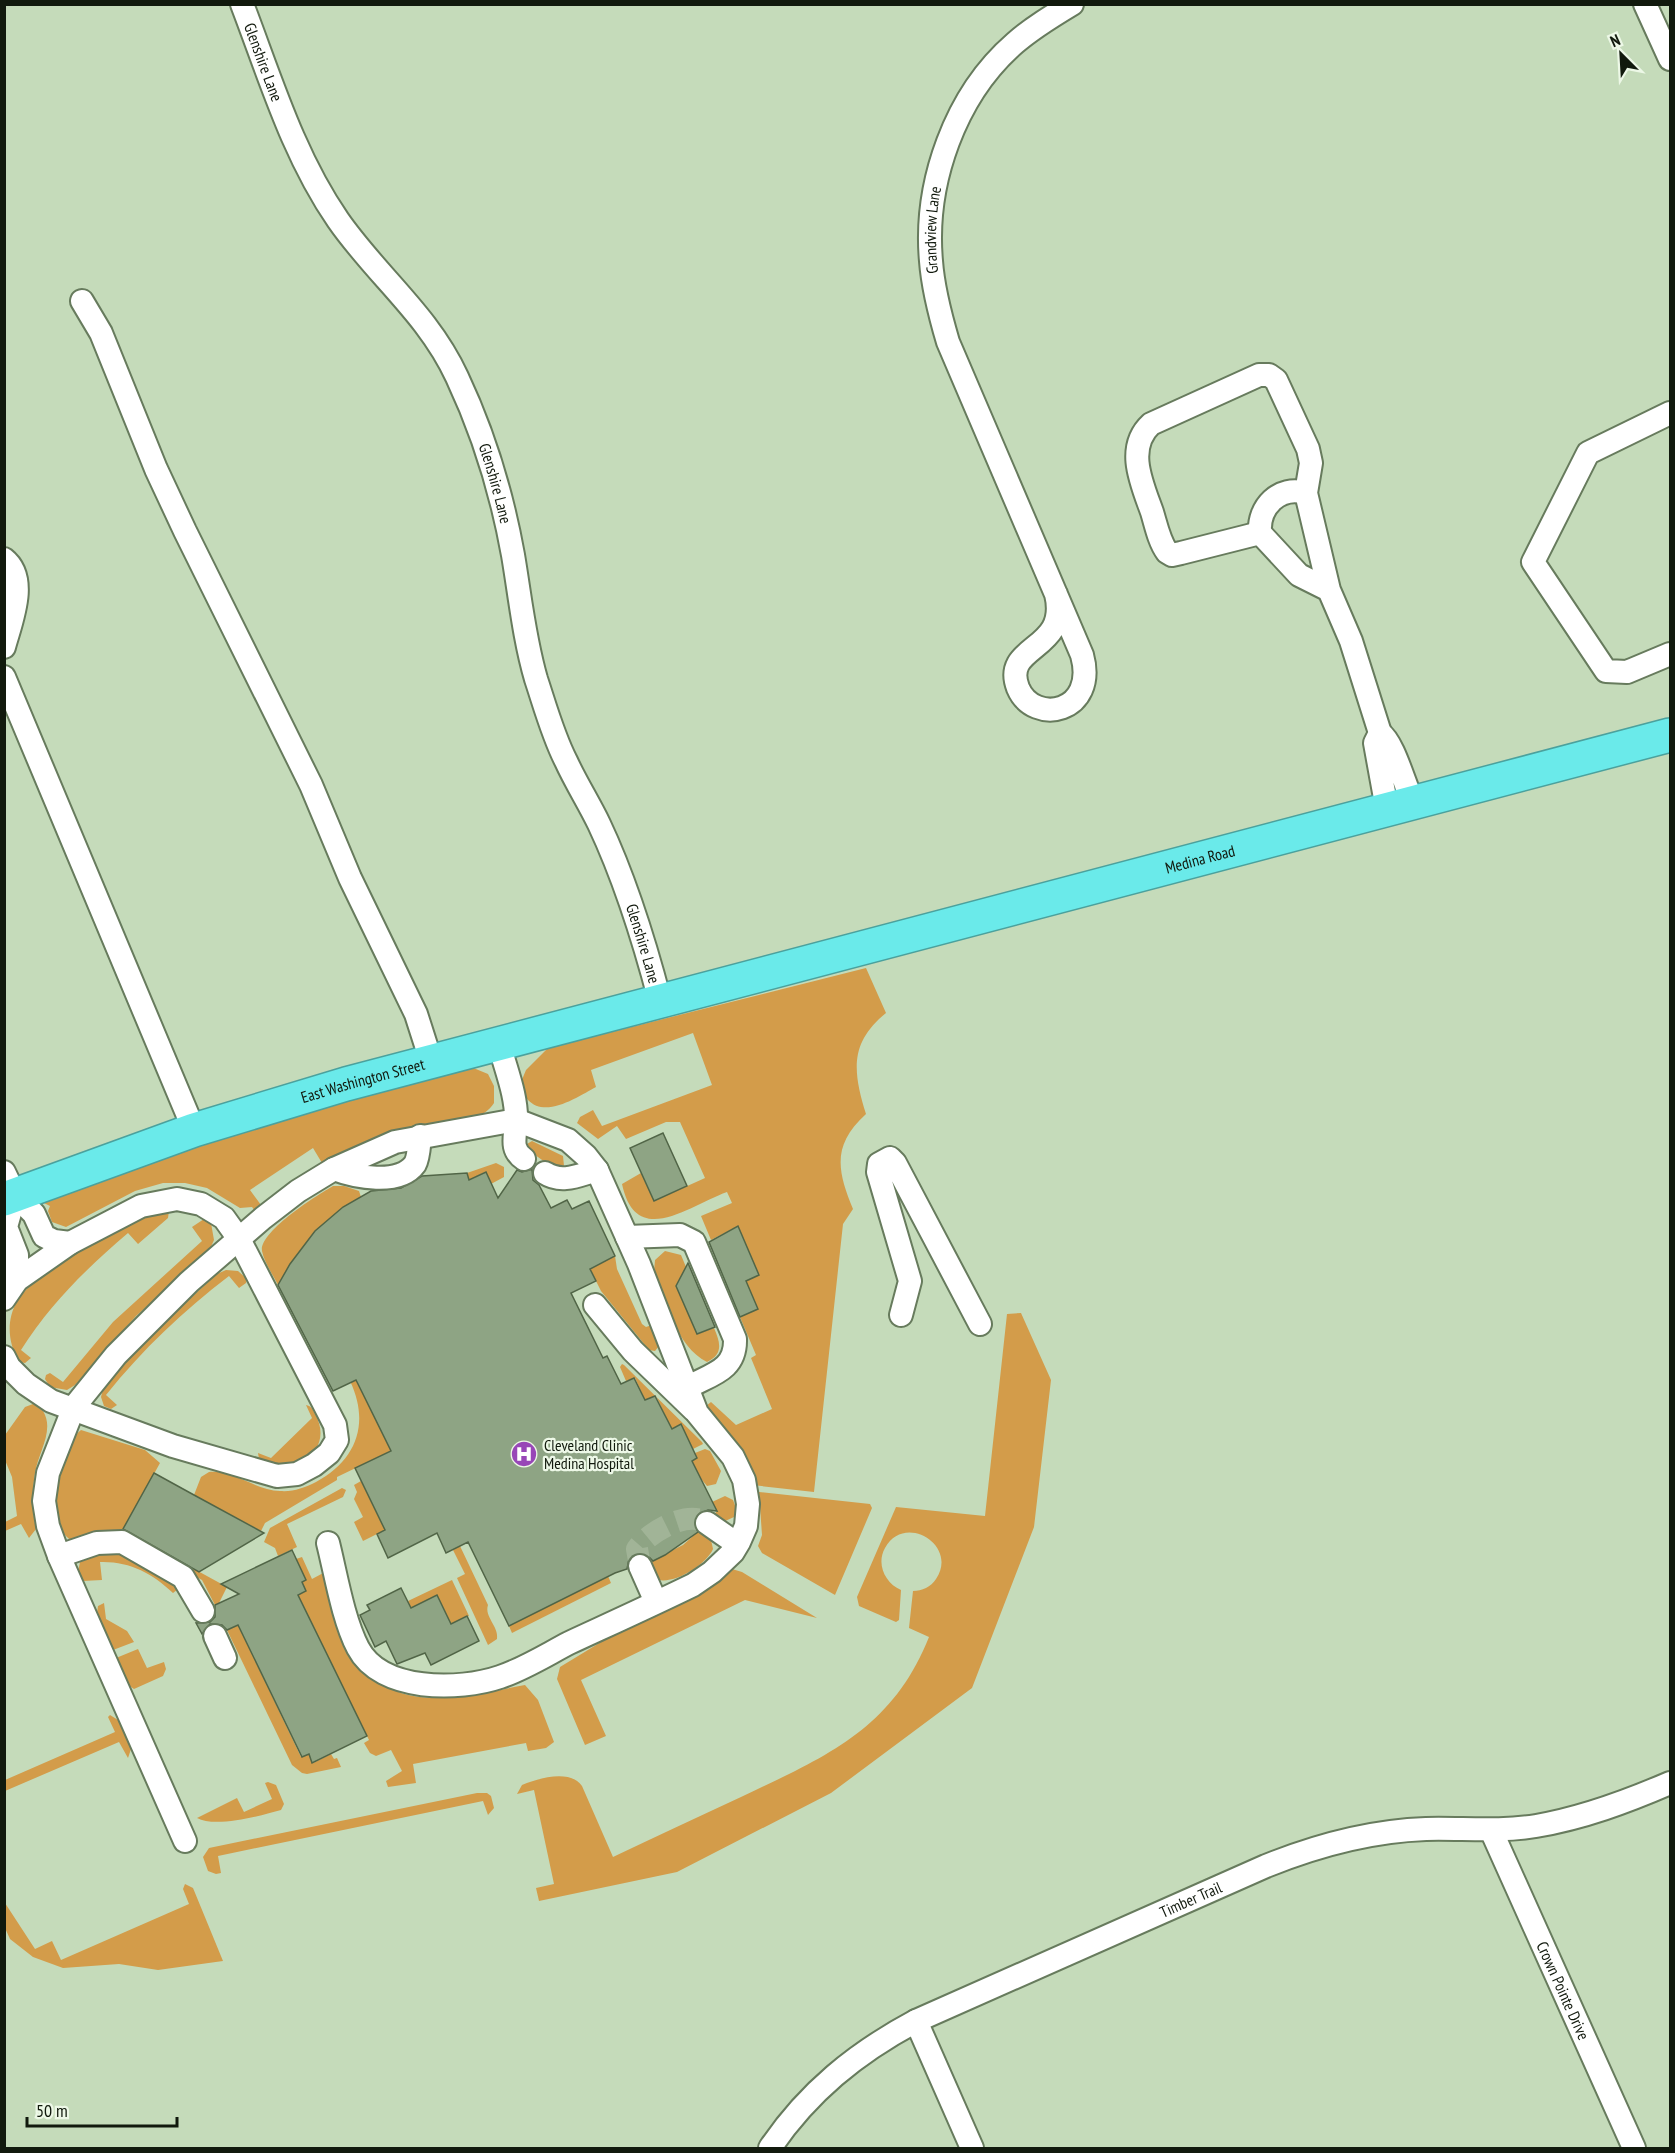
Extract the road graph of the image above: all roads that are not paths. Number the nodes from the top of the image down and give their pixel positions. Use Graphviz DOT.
graph roads {
  1 [pos="242,4"];
  2 [pos="1072,4"];
  3 [pos="1645,4"];
  4 [pos="1671,59"];
  5 [pos="81,301"];
  6 [pos="1671,413"];
  7 [pos="1306,494"];
  8 [pos="1260,533"];
  9 [pos="4,559"];
  10 [pos="1329,590"];
  11 [pos="1056,594"];
  12 [pos="4,647"];
  13 [pos="1671,654"];
  14 [pos="4,677"];
  15 [pos="1671,735"];
  16 [pos="1400,806"];
  17 [pos="729,983"];
  18 [pos="660,1001"];
  19 [pos="499,1043"];
  20 [pos="431,1061"];
  21 [pos="516,1120"];
  22 [pos="194,1130"];
  23 [pos="420,1136"];
  24 [pos="524,1159"];
  25 [pos="334,1169"];
  26 [pos="597,1170"];
  27 [pos="545,1173"];
  28 [pos="8,1189"];
  29 [pos="627,1237"];
  30 [pos="239,1239"];
  31 [pos="70,1243"];
  32 [pos="17,1280"];
  33 [pos="4,1299"];
  34 [pos="595,1305"];
  35 [pos="901,1315"];
  36 [pos="980,1324"];
  37 [pos="4,1357"];
  38 [pos="688,1387"];
  39 [pos="74,1407"];
  40 [pos="697,1413"];
  41 [pos="707,1523"];
  42 [pos="328,1543"];
  43 [pos="737,1544"];
  44 [pos="59,1556"];
  45 [pos="640,1566"];
  46 [pos="656,1602"];
  47 [pos="203,1611"];
  48 [pos="215,1636"];
  49 [pos="225,1658"];
  50 [pos="1671,1783"];
  51 [pos="1491,1830"];
  52 [pos="185,1841"];
  53 [pos="916,2021"];
  54 [pos="770,2148"];
  55 [pos="972,2148"];
  56 [pos="1634,2148"];
  1 -- 18 [label="street, Glenshire Lane"];
  2 -- 11 [label="street, Grandview Lane"];
  3 -- 4 [label="street"];
  5 -- 20 [label="street"];
  6 -- 13 [label="street"];
  7 -- 8 [label="street"];
  7 -- 8 [label="street"];
  7 -- 10 [label="street"];
  8 -- 10 [label="street"];
  9 -- 12 [label="street"];
  10 -- 16 [label="street"];
  11 -- 11 [label="street, Grandview Lane"];
  14 -- 22 [label="street"];
  15 -- 16 [label="highway, Medina Road"];
  16 -- 17 [label="highway, Medina Road"];
  17 -- 18 [label="highway, East Washington Street"];
  18 -- 19 [label="highway, East Washington Street"];
  19 -- 20 [label="highway, East Washington Street"];
  19 -- 21 [label="street"];
  20 -- 22 [label="highway, East Washington Street"];
  21 -- 23 [label="street"];
  21 -- 24 [label="street"];
  21 -- 26 [label="street"];
  22 -- 28 [label="highway, East Washington Street"];
  23 -- 25 [label="street"];
  23 -- 25 [label="street"];
  25 -- 30 [label="street"];
  26 -- 27 [label="street"];
  26 -- 29 [label="street"];
  28 -- 31 [label="street"];
  28 -- 32 [label="street"];
  29 -- 38 [label="street"];
  29 -- 38 [label="street"];
  30 -- 31 [label="street"];
  30 -- 39 [label="street"];
  30 -- 39 [label="street"];
  31 -- 32 [label="street"];
  32 -- 33 [label="street"];
  34 -- 40 [label="street"];
  35 -- 36 [label="street"];
  37 -- 39 [label="street"];
  38 -- 40 [label="street"];
  39 -- 44 [label="street"];
  40 -- 43 [label="street"];
  41 -- 43 [label="street"];
  42 -- 46 [label="street"];
  43 -- 46 [label="street"];
  44 -- 47 [label="street"];
  44 -- 52 [label="street"];
  45 -- 46 [label="street"];
  48 -- 49 [label="street"];
  50 -- 51 [label="street, Timber Trail"];
  51 -- 53 [label="street, Timber Trail"];
  51 -- 56 [label="street, Crown Pointe Drive"];
  53 -- 54 [label="street, Timber Trail"];
  53 -- 55 [label="street"];
}
